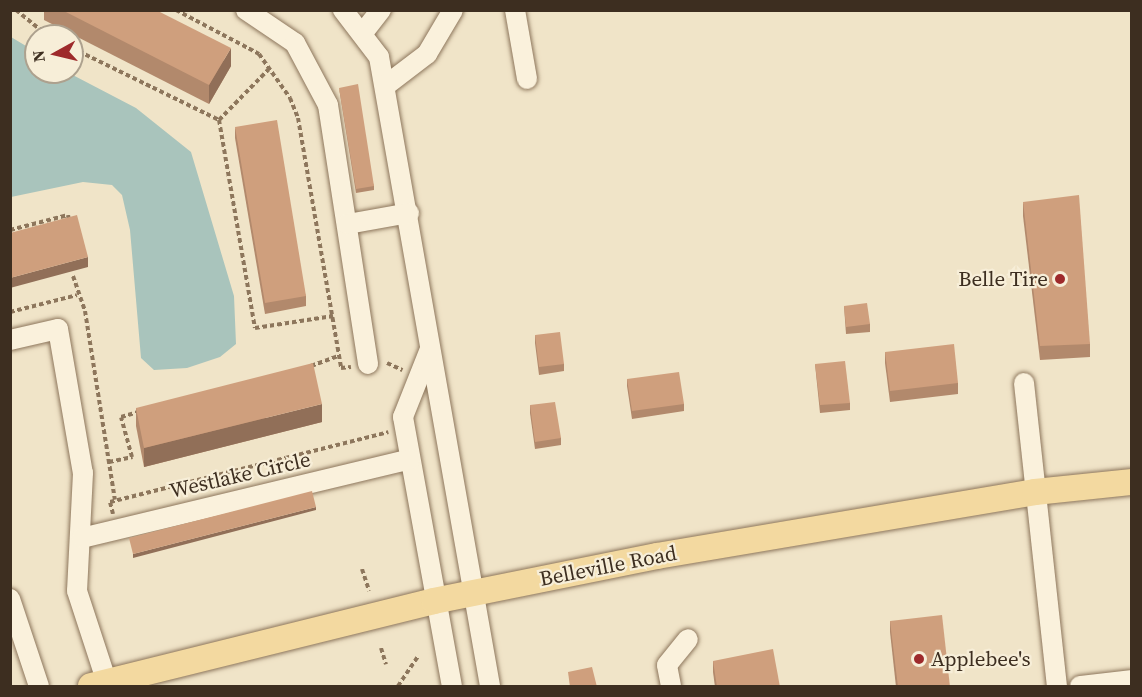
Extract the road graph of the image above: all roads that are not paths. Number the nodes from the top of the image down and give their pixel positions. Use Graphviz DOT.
graph roads {
  1 [pos="246,10"];
  2 [pos="343,10"];
  3 [pos="381,10"];
  4 [pos="453,10"];
  5 [pos="515,10"];
  6 [pos="268,16"];
  7 [pos="362,34"];
  8 [pos="527,80"];
  9 [pos="385,86"];
  10 [pos="409,213"];
  11 [pos="348,224"];
  12 [pos="10,340"];
  13 [pos="430,349"];
  14 [pos="368,364"];
  15 [pos="1024,383"];
  16 [pos="410,459"];
  17 [pos="1131,482"];
  18 [pos="1035,492"];
  19 [pos="82,538"];
  20 [pos="471,593"];
  21 [pos="10,599"];
  22 [pos="434,601"];
  23 [pos="688,639"];
  24 [pos="1131,680"];
  25 [pos="99,685"];
  26 [pos="39,687"];
  27 [pos="452,687"];
  28 [pos="490,687"];
  29 [pos="671,687"];
  30 [pos="1057,687"];
  31 [pos="1080,687"];
  1 -- 6 [label="street"];
  2 -- 7 [label="street"];
  3 -- 7 [label="street"];
  4 -- 9 [label="street"];
  5 -- 8 [label="street"];
  6 -- 11 [label="street"];
  7 -- 9 [label="street"];
  9 -- 10 [label="street"];
  10 -- 11 [label="street"];
  10 -- 13 [label="street"];
  11 -- 14 [label="street"];
  12 -- 19 [label="street"];
  13 -- 16 [label="street"];
  13 -- 20 [label="street"];
  15 -- 18 [label="street"];
  16 -- 19 [label="street, Westlake Circle"];
  16 -- 22 [label="street"];
  17 -- 18 [label="main road, Belleville Road"];
  18 -- 20 [label="main road, Belleville Road"];
  18 -- 30 [label="street"];
  19 -- 25 [label="street"];
  20 -- 22 [label="main road, Belleville Road"];
  20 -- 28 [label="street"];
  21 -- 26 [label="street"];
  22 -- 25 [label="main road, Belleville Road"];
  22 -- 27 [label="street"];
  23 -- 29 [label="street"];
  24 -- 31 [label="street"];
}
